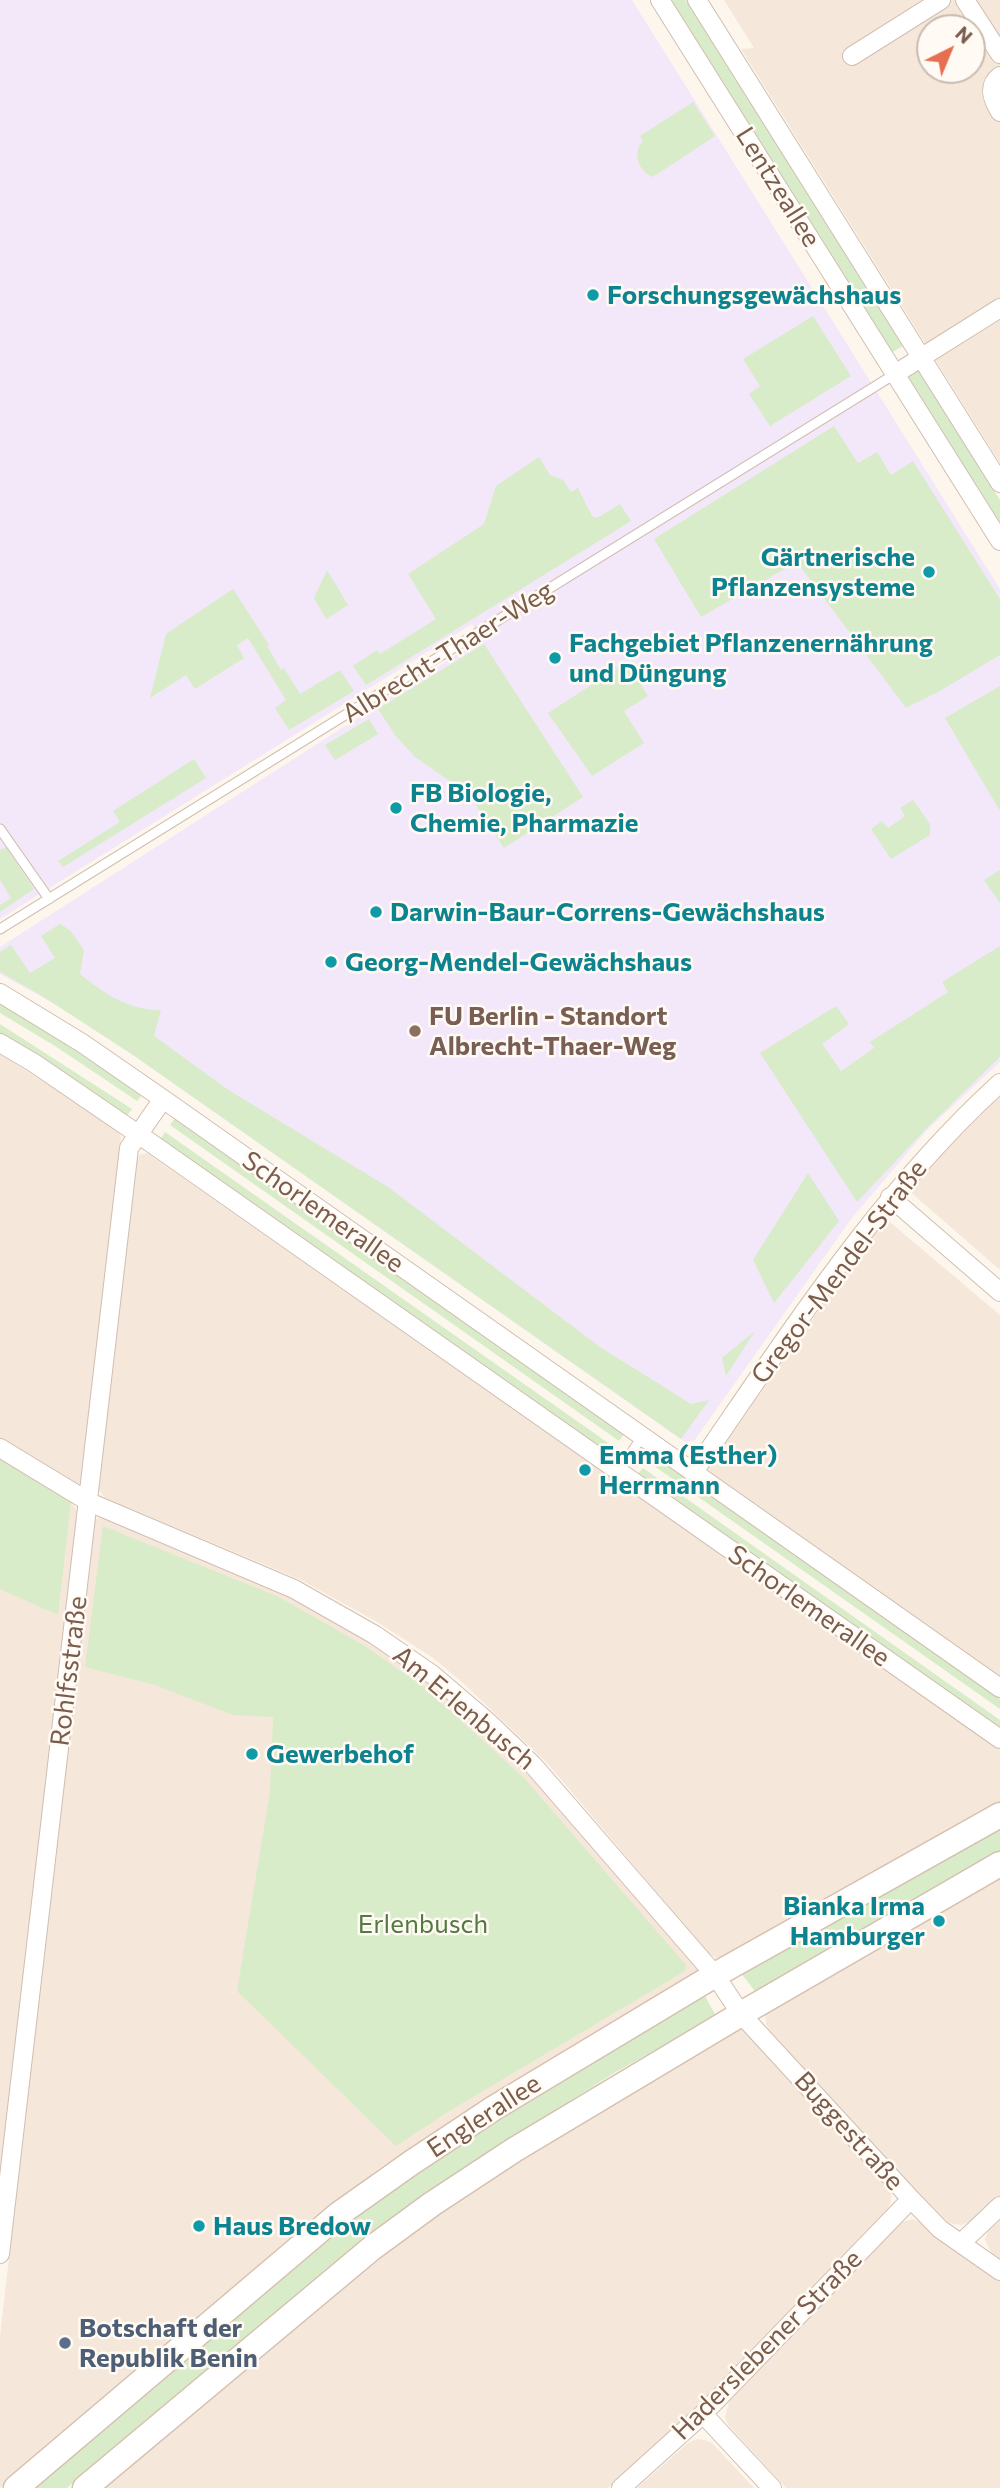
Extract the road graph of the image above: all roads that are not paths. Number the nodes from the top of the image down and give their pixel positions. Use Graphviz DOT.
graph roads {
  1 [pos="660,0"];
  2 [pos="697,0"];
  3 [pos="941,0"];
  4 [pos="965,0"];
  5 [pos="1000,54"];
  6 [pos="852,56"];
  7 [pos="1000,76"];
  8 [pos="1000,112"];
  9 [pos="1000,307"];
  10 [pos="922,358"];
  11 [pos="895,374"];
  12 [pos="1000,483"];
  13 [pos="1000,541"];
  14 [pos="0,829"];
  15 [pos="49,899"];
  16 [pos="0,929"];
  17 [pos="0,993"];
  18 [pos="0,1043"];
  19 [pos="1000,1083"];
  20 [pos="163,1099"];
  21 [pos="139,1134"];
  22 [pos="890,1197"];
  23 [pos="1000,1292"];
  24 [pos="642,1437"];
  25 [pos="0,1448"];
  26 [pos="618,1472"];
  27 [pos="693,1473"];
  28 [pos="89,1502"];
  29 [pos="1000,1688"];
  30 [pos="1000,1740"];
  31 [pos="1000,1815"];
  32 [pos="1000,1864"];
  33 [pos="715,1975"];
  34 [pos="741,2014"];
  35 [pos="911,2199"];
  36 [pos="1000,2206"];
  37 [pos="961,2243"];
  38 [pos="0,2254"];
  39 [pos="1000,2271"];
  40 [pos="703,2414"];
  41 [pos="16,2488"];
  42 [pos="86,2488"];
  43 [pos="621,2488"];
  44 [pos="772,2488"];
  1 -- 11 [label="street, Lentzeallee"];
  2 -- 10 [label="street, Lentzeallee"];
  3 -- 6 [label="street"];
  4 -- 5 [label="street"];
  7 -- 8 [label="street"];
  9 -- 10 [label="street"];
  10 -- 11 [label="street"];
  10 -- 12 [label="street, Lentzeallee"];
  11 -- 13 [label="street, Lentzeallee"];
  11 -- 15 [label="lane, Albrecht-Thaer-Weg"];
  14 -- 15 [label="lane"];
  15 -- 16 [label="lane, Albrecht-Thaer-Weg"];
  17 -- 20 [label="street, Schorlemerallee"];
  18 -- 21 [label="street, Schorlemerallee"];
  19 -- 22 [label="street, Gregor-Mendel-Straße"];
  20 -- 21 [label="street, Rohlfsstraße"];
  20 -- 24 [label="street, Schorlemerallee"];
  21 -- 26 [label="street, Schorlemerallee"];
  21 -- 28 [label="street, Rohlfsstraße"];
  22 -- 23 [label="street"];
  22 -- 27 [label="street, Gregor-Mendel-Straße"];
  24 -- 26 [label="lane"];
  24 -- 27 [label="street, Schorlemerallee"];
  25 -- 28 [label="street, Am Erlenbusch"];
  26 -- 30 [label="street, Schorlemerallee"];
  27 -- 29 [label="street, Schorlemerallee"];
  28 -- 33 [label="street, Am Erlenbusch"];
  28 -- 38 [label="street, Rohlfsstraße"];
  31 -- 33 [label="main road, Englerallee"];
  32 -- 34 [label="main road, Englerallee"];
  33 -- 34 [label="street, Buggestraße"];
  33 -- 41 [label="main road, Englerallee"];
  34 -- 35 [label="street, Buggestraße"];
  34 -- 42 [label="main road, Englerallee"];
  35 -- 37 [label="street, Buggestraße"];
  35 -- 40 [label="street, Haderslebener Straße"];
  36 -- 37 [label="street"];
  37 -- 39 [label="street, Buggestraße"];
  40 -- 43 [label="street, Haderslebener Straße"];
  40 -- 44 [label="street"];
}
